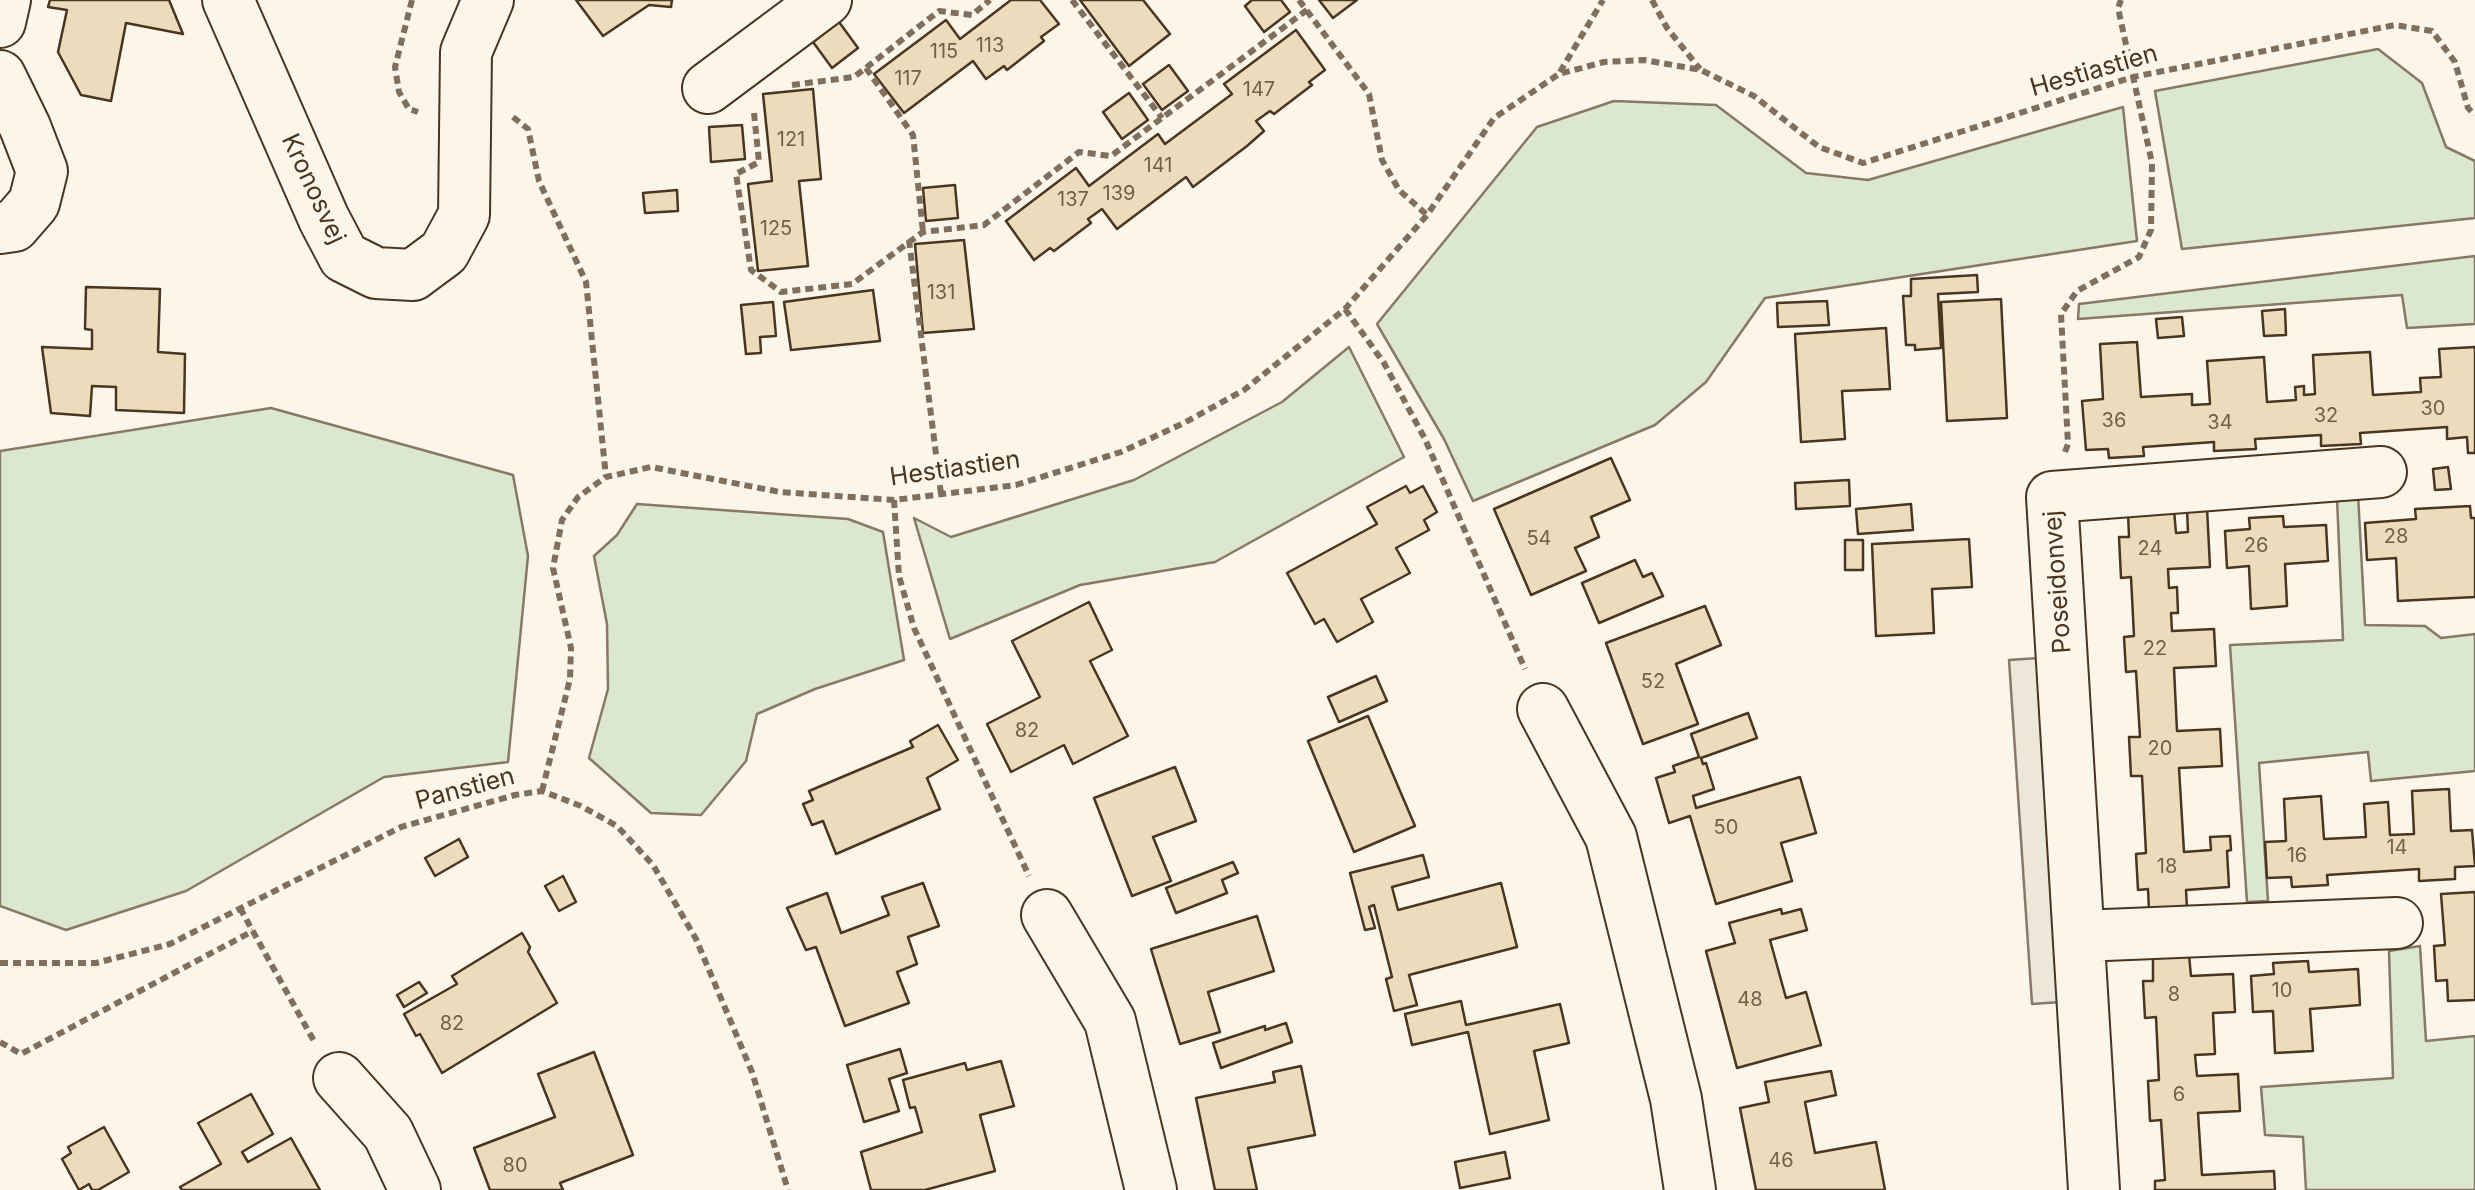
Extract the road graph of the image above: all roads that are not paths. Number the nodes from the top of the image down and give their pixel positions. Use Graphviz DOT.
graph roads {
  1 [pos="5,0"];
  2 [pos="228,0"];
  3 [pos="488,0"];
  4 [pos="826,0"];
  5 [pos="0,22"];
  6 [pos="0,76"];
  7 [pos="732,81"];
  8 [pos="0,228"];
  9 [pos="2382,472"];
  10 [pos="1543,709"];
  11 [pos="1047,915"];
  12 [pos="2397,923"];
  13 [pos="2081,936"];
  14 [pos="339,1078"];
  15 [pos="416,1190"];
  16 [pos="1152,1190"];
  17 [pos="1690,1190"];
  18 [pos="2094,1190"];
  1 -- 5 [label="street"];
  2 -- 3 [label="street, Kronosvej"];
  4 -- 7 [label="street"];
  6 -- 8 [label="street"];
  9 -- 13 [label="street, Poseidonvej"];
  10 -- 17 [label="street"];
  11 -- 16 [label="street"];
  12 -- 13 [label="street"];
  13 -- 18 [label="street, Poseidonvej"];
  14 -- 15 [label="street"];
}
